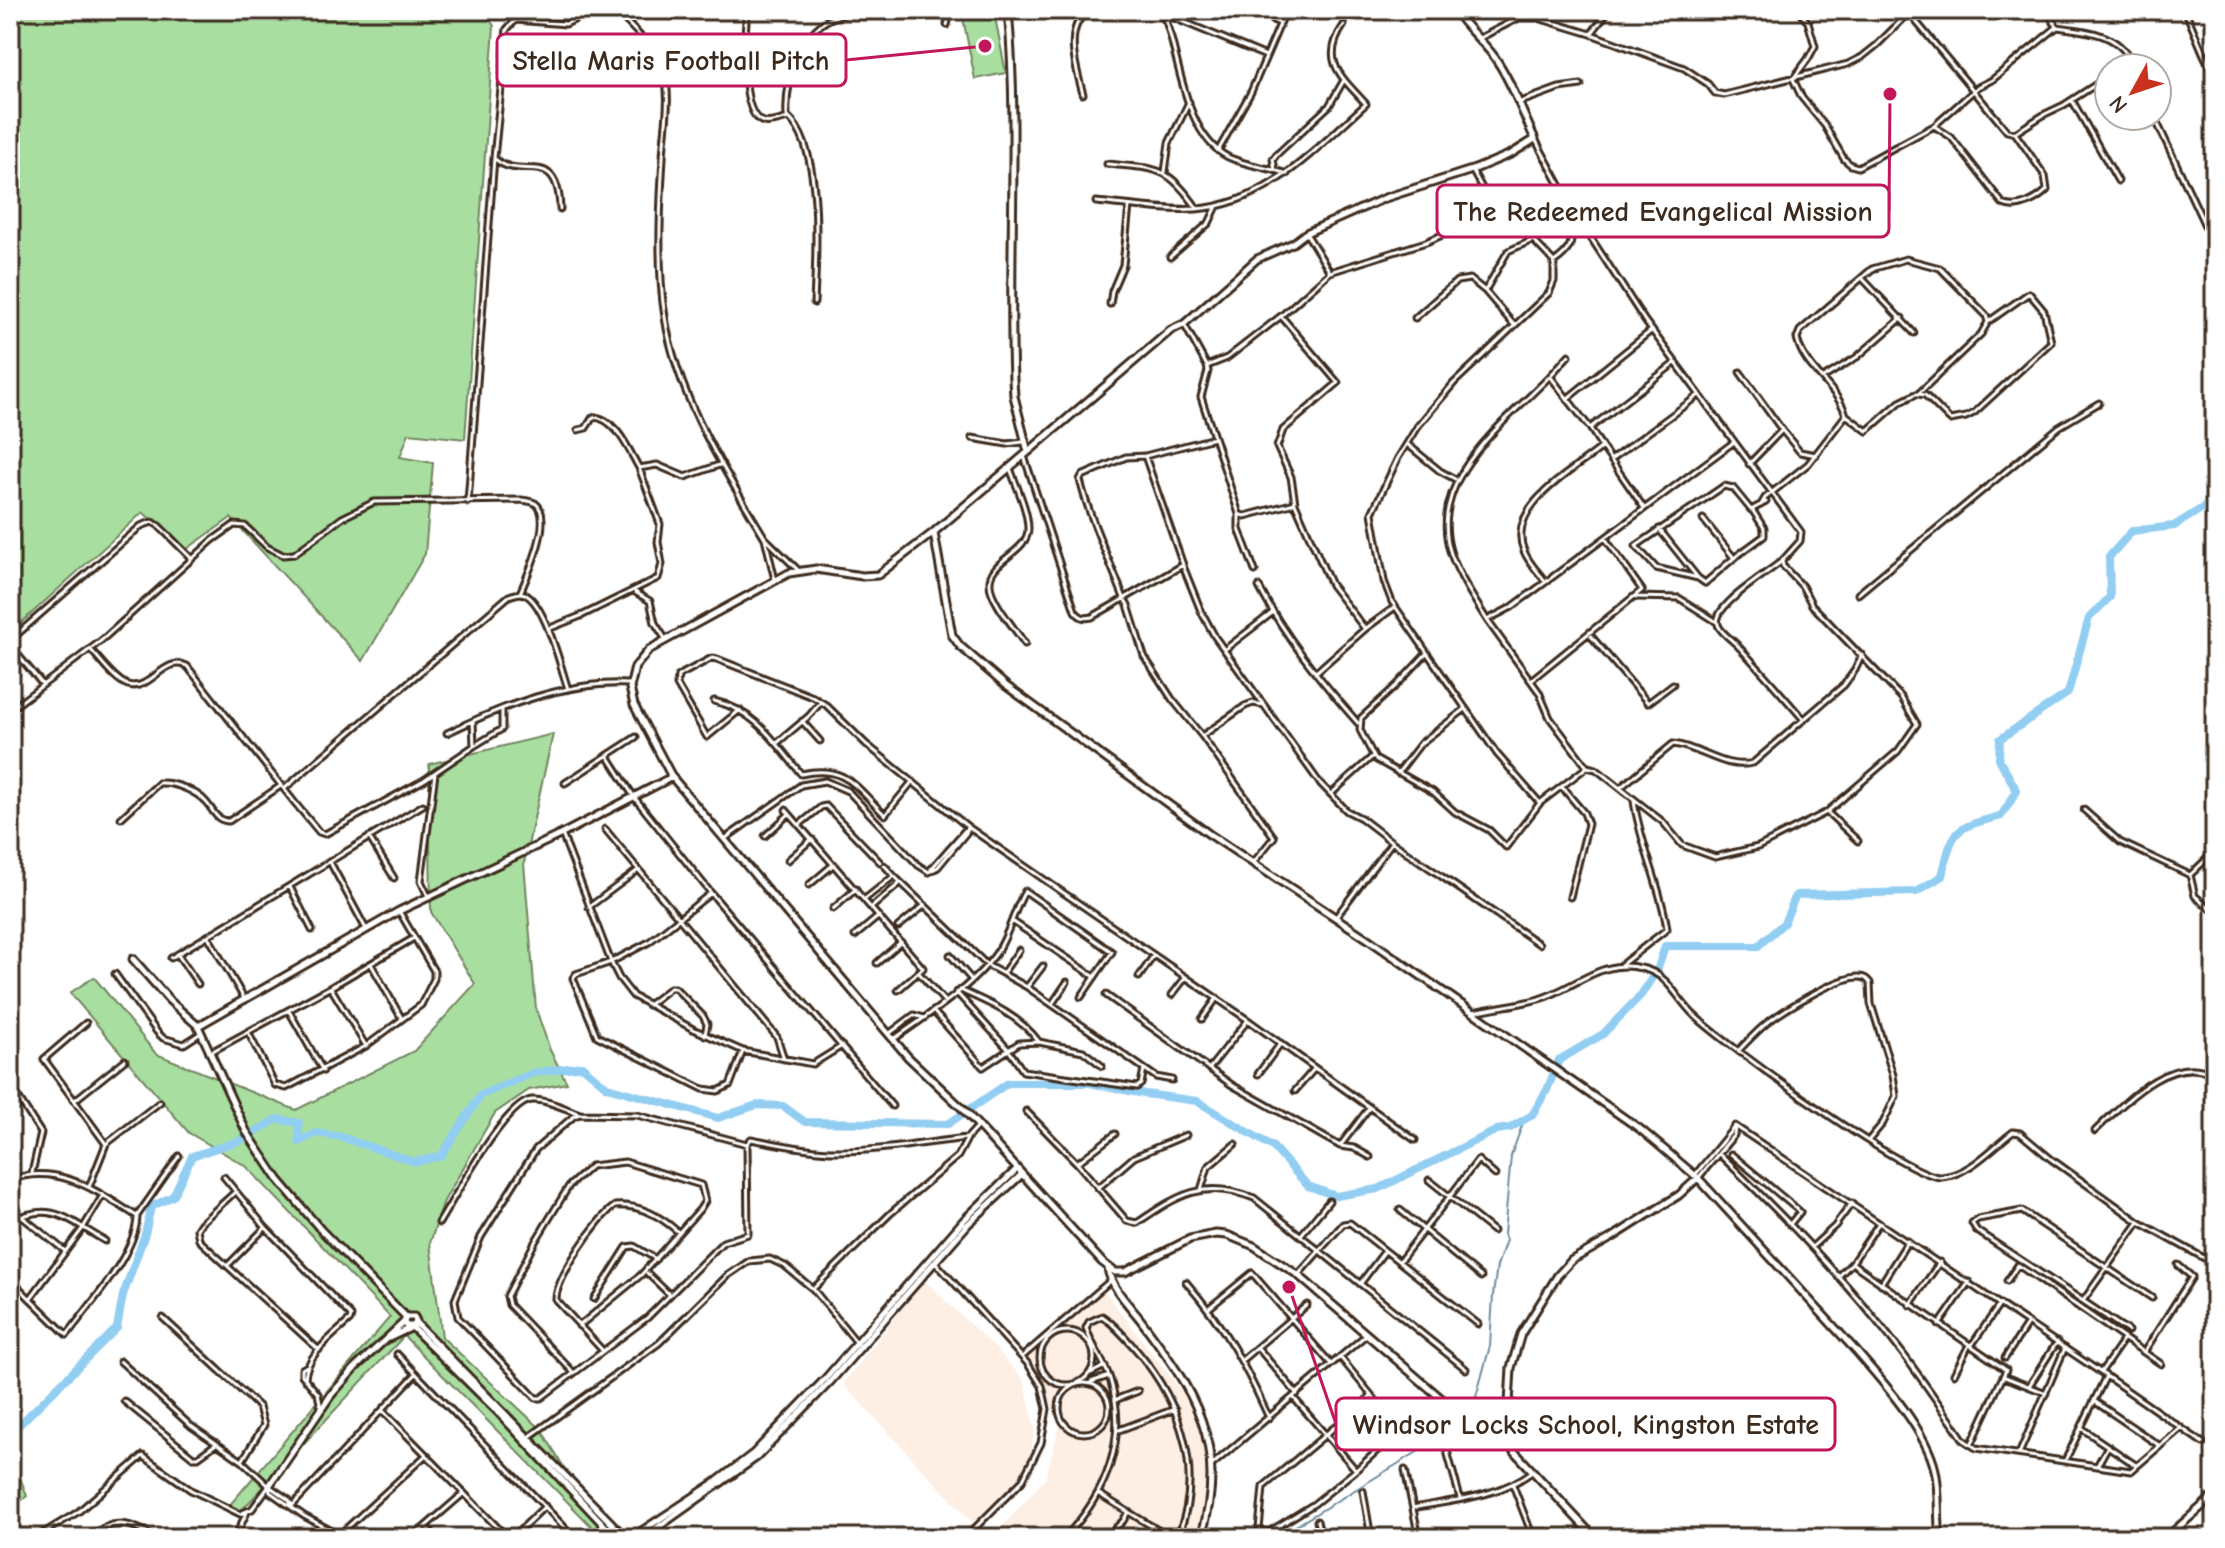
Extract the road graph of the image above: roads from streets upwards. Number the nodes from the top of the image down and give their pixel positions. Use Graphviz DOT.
graph roads {
  1 [pos="581,10"];
  2 [pos="617,10"];
  3 [pos="747,10"];
  4 [pos="836,10"];
  5 [pos="884,10"];
  6 [pos="960,10"];
  7 [pos="1008,10"];
  8 [pos="1089,10"];
  9 [pos="1156,10"];
  10 [pos="1174,10"];
  11 [pos="1248,10"];
  12 [pos="1286,10"];
  13 [pos="1455,10"];
  14 [pos="1609,10"];
  15 [pos="1806,10"];
  16 [pos="2046,10"];
  17 [pos="2185,10"];
  18 [pos="1800,12"];
  19 [pos="1910,12"];
  20 [pos="838,16"];
  21 [pos="1169,16"];
  22 [pos="1166,21"];
  23 [pos="1280,23"];
  24 [pos="947,25"];
  25 [pos="1344,25"];
  26 [pos="2057,27"];
  27 [pos="1591,34"];
  28 [pos="1480,38"];
  29 [pos="2125,52"];
  30 [pos="1266,56"];
  31 [pos="1793,79"];
  32 [pos="1344,80"];
  33 [pos="2215,81"];
  34 [pos="1581,85"];
  35 [pos="2093,86"];
  36 [pos="1973,91"];
  37 [pos="1083,94"];
  38 [pos="2072,100"];
  39 [pos="1189,102"];
  40 [pos="1518,103"];
  41 [pos="788,118"];
  42 [pos="1934,126"];
  43 [pos="2161,132"];
  44 [pos="2015,133"];
  45 [pos="1535,139"];
  46 [pos="1218,151"];
  47 [pos="494,158"];
  48 [pos="1107,164"];
  49 [pos="1275,170"];
  50 [pos="1472,170"];
  51 [pos="1165,172"];
  52 [pos="1287,174"];
  53 [pos="2118,181"];
  54 [pos="1096,202"];
  55 [pos="1129,205"];
  56 [pos="1217,206"];
  57 [pos="1197,208"];
  58 [pos="560,209"];
  59 [pos="1495,212"];
  60 [pos="1578,218"];
  61 [pos="1306,233"];
  62 [pos="1533,240"];
  63 [pos="2215,247"];
  64 [pos="1170,257"];
  65 [pos="1554,262"];
  66 [pos="1330,272"];
  67 [pos="1863,279"];
  68 [pos="1485,291"];
  69 [pos="814,303"];
  70 [pos="1110,304"];
  71 [pos="1281,316"];
  72 [pos="1415,318"];
  73 [pos="1902,318"];
  74 [pos="1988,322"];
  75 [pos="1184,324"];
  76 [pos="1514,325"];
  77 [pos="1652,330"];
  78 [pos="1914,333"];
  79 [pos="1569,355"];
  80 [pos="1675,363"];
  81 [pos="1207,366"];
  82 [pos="1740,372"];
  83 [pos="1550,376"];
  84 [pos="1823,378"];
  85 [pos="1918,394"];
  86 [pos="1699,395"];
  87 [pos="1568,398"];
  88 [pos="2099,403"];
  89 [pos="1846,415"];
  90 [pos="1590,428"];
  91 [pos="578,430"];
  92 [pos="1782,430"];
  93 [pos="972,438"];
  94 [pos="1214,438"];
  95 [pos="1027,441"];
  96 [pos="1734,442"];
  97 [pos="1407,443"];
  98 [pos="1602,447"];
  99 [pos="1026,454"];
  100 [pos="1816,455"];
  101 [pos="1145,456"];
  102 [pos="1610,460"];
  103 [pos="722,464"];
  104 [pos="1749,464"];
  105 [pos="639,468"];
  106 [pos="1010,468"];
  107 [pos="1455,479"];
  108 [pos="1774,494"];
  109 [pos="468,502"];
  110 [pos="1295,503"];
  111 [pos="1761,505"];
  112 [pos="1644,508"];
  113 [pos="1753,511"];
  114 [pos="1239,514"];
  115 [pos="1703,519"];
  116 [pos="1659,529"];
  117 [pos="934,532"];
  118 [pos="1605,537"];
  119 [pos="765,538"];
  120 [pos="1734,558"];
  121 [pos="192,559"];
  122 [pos="1782,561"];
  123 [pos="1688,563"];
  124 [pos="1183,565"];
  125 [pos="798,570"];
  126 [pos="1255,571"];
  127 [pos="1681,575"];
  128 [pos="1698,578"];
  129 [pos="775,580"];
  130 [pos="1546,582"];
  131 [pos="1259,587"];
  132 [pos="633,592"];
  133 [pos="520,593"];
  134 [pos="1858,594"];
  135 [pos="1636,597"];
  136 [pos="1124,598"];
  137 [pos="1395,607"];
  138 [pos="1273,613"];
  139 [pos="1487,620"];
  140 [pos="1717,622"];
  141 [pos="548,629"];
  142 [pos="1365,629"];
  143 [pos="1589,635"];
  144 [pos="666,640"];
  145 [pos="1025,644"];
  146 [pos="90,649"];
  147 [pos="1224,650"];
  148 [pos="1427,653"];
  149 [pos="1862,655"];
  150 [pos="1315,673"];
  151 [pos="1531,680"];
  152 [pos="630,684"];
  153 [pos="1673,684"];
  154 [pos="43,685"];
  155 [pos="568,689"];
  156 [pos="714,701"];
  157 [pos="821,702"];
  158 [pos="1264,705"];
  159 [pos="502,708"];
  160 [pos="1466,709"];
  161 [pos="10,710"];
  162 [pos="740,710"];
  163 [pos="1804,720"];
  164 [pos="473,721"];
  165 [pos="802,721"];
  166 [pos="1358,723"];
  167 [pos="447,733"];
  168 [pos="1202,736"];
  169 [pos="636,737"];
  170 [pos="820,741"];
  171 [pos="776,743"];
  172 [pos="474,746"];
  173 [pos="608,756"];
  174 [pos="1373,756"];
  175 [pos="1587,767"];
  176 [pos="435,773"];
  177 [pos="1398,773"];
  178 [pos="672,777"];
  179 [pos="912,782"];
  180 [pos="565,783"];
  181 [pos="283,787"];
  182 [pos="1562,787"];
  183 [pos="1620,788"];
  184 [pos="1331,795"];
  185 [pos="634,797"];
  186 [pos="1634,801"];
  187 [pos="1540,803"];
  188 [pos="423,805"];
  189 [pos="2084,810"];
  190 [pos="1827,812"];
  191 [pos="121,818"];
  192 [pos="799,825"];
  193 [pos="968,827"];
  194 [pos="605,829"];
  195 [pos="562,834"];
  196 [pos="765,836"];
  197 [pos="369,837"];
  198 [pos="726,838"];
  199 [pos="812,839"];
  200 [pos="1858,841"];
  201 [pos="1392,842"];
  202 [pos="2215,851"];
  203 [pos="788,860"];
  204 [pos="329,861"];
  205 [pos="1253,863"];
  206 [pos="834,864"];
  207 [pos="638,871"];
  208 [pos="2190,875"];
  209 [pos="894,876"];
  210 [pos="394,878"];
  211 [pos="901,883"];
  212 [pos="809,885"];
  213 [pos="289,886"];
  214 [pos="856,889"];
  215 [pos="711,893"];
  216 [pos="1570,897"];
  217 [pos="429,898"];
  218 [pos="865,899"];
  219 [pos="925,905"];
  220 [pos="589,907"];
  221 [pos="872,907"];
  222 [pos="833,909"];
  223 [pos="399,911"];
  224 [pos="2215,912"];
  225 [pos="879,916"];
  226 [pos="1336,917"];
  227 [pos="679,920"];
  228 [pos="1011,920"];
  229 [pos="898,927"];
  230 [pos="366,929"];
  231 [pos="312,930"];
  232 [pos="209,936"];
  233 [pos="855,936"];
  234 [pos="414,938"];
  235 [pos="901,942"];
  236 [pos="1539,944"];
  237 [pos="1019,950"];
  238 [pos="178,954"];
  239 [pos="950,955"];
  240 [pos="1154,955"];
  241 [pos="171,958"];
  242 [pos="133,959"];
  243 [pos="611,962"];
  244 [pos="877,963"];
  245 [pos="371,964"];
  246 [pos="16,965"];
  247 [pos="987,965"];
  248 [pos="1621,965"];
  249 [pos="1043,966"];
  250 [pos="10,969"];
  251 [pos="918,972"];
  252 [pos="1003,973"];
  253 [pos="115,974"];
  254 [pos="1095,977"];
  255 [pos="1139,977"];
  256 [pos="1186,977"];
  257 [pos="971,979"];
  258 [pos="1067,982"];
  259 [pos="198,984"];
  260 [pos="331,987"];
  261 [pos="1027,987"];
  262 [pos="898,990"];
  263 [pos="958,991"];
  264 [pos="1106,995"];
  265 [pos="1172,995"];
  266 [pos="1081,997"];
  267 [pos="1217,998"];
  268 [pos="245,1000"];
  269 [pos="945,1002"];
  270 [pos="1052,1004"];
  271 [pos="648,1005"];
  272 [pos="289,1010"];
  273 [pos="933,1011"];
  274 [pos="1473,1012"];
  275 [pos="924,1018"];
  276 [pos="402,1019"];
  277 [pos="1202,1019"];
  278 [pos="1248,1020"];
  279 [pos="86,1023"];
  280 [pos="198,1026"];
  281 [pos="248,1032"];
  282 [pos="201,1033"];
  283 [pos="705,1035"];
  284 [pos="891,1036"];
  285 [pos="1039,1042"];
  286 [pos="1281,1043"];
  287 [pos="366,1046"];
  288 [pos="842,1046"];
  289 [pos="1008,1049"];
  290 [pos="1739,1050"];
  291 [pos="743,1051"];
  292 [pos="209,1053"];
  293 [pos="784,1059"];
  294 [pos="125,1060"];
  295 [pos="1102,1066"];
  296 [pos="1315,1068"];
  297 [pos="1144,1069"];
  298 [pos="1209,1069"];
  299 [pos="323,1071"];
  300 [pos="1258,1074"];
  301 [pos="2215,1076"];
  302 [pos="10,1077"];
  303 [pos="1172,1080"];
  304 [pos="1295,1091"];
  305 [pos="13,1096"];
  306 [pos="74,1101"];
  307 [pos="160,1102"];
  308 [pos="892,1106"];
  309 [pos="1369,1108"];
  310 [pos="1026,1111"];
  311 [pos="580,1114"];
  312 [pos="978,1126"];
  313 [pos="1735,1126"];
  314 [pos="2095,1131"];
  315 [pos="1115,1134"];
  316 [pos="1186,1135"];
  317 [pos="967,1138"];
  318 [pos="1415,1140"];
  319 [pos="1868,1141"];
  320 [pos="106,1144"];
  321 [pos="747,1144"];
  322 [pos="1235,1144"];
  323 [pos="1340,1146"];
  324 [pos="1719,1154"];
  325 [pos="1731,1154"];
  326 [pos="179,1156"];
  327 [pos="1370,1157"];
  328 [pos="1077,1163"];
  329 [pos="1019,1172"];
  330 [pos="32,1173"];
  331 [pos="1495,1175"];
  332 [pos="1697,1176"];
  333 [pos="224,1177"];
  334 [pos="10,1180"];
  335 [pos="1429,1180"];
  336 [pos="1767,1184"];
  337 [pos="89,1187"];
  338 [pos="1098,1188"];
  339 [pos="1201,1190"];
  340 [pos="235,1192"];
  341 [pos="1759,1192"];
  342 [pos="103,1195"];
  343 [pos="1449,1197"];
  344 [pos="1329,1201"];
  345 [pos="1852,1202"];
  346 [pos="1400,1210"];
  347 [pos="21,1216"];
  348 [pos="137,1216"];
  349 [pos="1880,1221"];
  350 [pos="10,1222"];
  351 [pos="2139,1222"];
  352 [pos="439,1223"];
  353 [pos="1790,1224"];
  354 [pos="83,1228"];
  355 [pos="266,1228"];
  356 [pos="678,1231"];
  357 [pos="1424,1231"];
  358 [pos="1493,1231"];
  359 [pos="1301,1235"];
  360 [pos="105,1241"];
  361 [pos="1908,1241"];
  362 [pos="1812,1247"];
  363 [pos="1385,1251"];
  364 [pos="65,1252"];
  365 [pos="1321,1252"];
  366 [pos="656,1259"];
  367 [pos="932,1259"];
  368 [pos="2215,1261"];
  369 [pos="1399,1262"];
  370 [pos="1940,1262"];
  371 [pos="1852,1263"];
  372 [pos="228,1265"];
  373 [pos="2178,1265"];
  374 [pos="2106,1267"];
  375 [pos="1108,1268"];
  376 [pos="645,1271"];
  377 [pos="1122,1273"];
  378 [pos="1298,1275"];
  379 [pos="1481,1277"];
  380 [pos="1838,1277"];
  381 [pos="10,1279"];
  382 [pos="1112,1279"];
  383 [pos="2007,1281"];
  384 [pos="1186,1282"];
  385 [pos="1969,1282"];
  386 [pos="1360,1284"];
  387 [pos="1881,1284"];
  388 [pos="813,1289"];
  389 [pos="670,1295"];
  390 [pos="2152,1298"];
  391 [pos="30,1299"];
  392 [pos="594,1299"];
  393 [pos="2083,1301"];
  394 [pos="2000,1304"];
  395 [pos="1307,1305"];
  396 [pos="1910,1305"];
  397 [pos="1209,1308"];
  398 [pos="163,1318"];
  399 [pos="1292,1319"];
  400 [pos="405,1320"];
  401 [pos="2028,1323"];
  402 [pos="1478,1324"];
  403 [pos="1939,1325"];
  404 [pos="413,1326"];
  405 [pos="579,1326"];
  406 [pos="2128,1331"];
  407 [pos="1366,1335"];
  408 [pos="388,1339"];
  409 [pos="2125,1339"];
  410 [pos="2057,1342"];
  411 [pos="858,1344"];
  412 [pos="1970,1346"];
  413 [pos="1257,1347"];
  414 [pos="2065,1348"];
  415 [pos="319,1350"];
  416 [pos="603,1351"];
  417 [pos="2144,1352"];
  418 [pos="397,1354"];
  419 [pos="1094,1355"];
  420 [pos="1022,1357"];
  421 [pos="1340,1357"];
  422 [pos="2005,1358"];
  423 [pos="1243,1359"];
  424 [pos="120,1361"];
  425 [pos="2161,1364"];
  426 [pos="1332,1365"];
  427 [pos="1105,1366"];
  428 [pos="1098,1369"];
  429 [pos="1466,1369"];
  430 [pos="573,1372"];
  431 [pos="2101,1372"];
  432 [pos="416,1374"];
  433 [pos="1954,1374"];
  434 [pos="1087,1376"];
  435 [pos="1109,1376"];
  436 [pos="2003,1376"];
  437 [pos="2106,1376"];
  438 [pos="1101,1379"];
  439 [pos="1087,1383"];
  440 [pos="2029,1386"];
  441 [pos="1138,1391"];
  442 [pos="2046,1393"];
  443 [pos="318,1394"];
  444 [pos="1105,1394"];
  445 [pos="331,1395"];
  446 [pos="1295,1396"];
  447 [pos="1372,1396"];
  448 [pos="1115,1400"];
  449 [pos="124,1401"];
  450 [pos="2094,1401"];
  451 [pos="321,1408"];
  452 [pos="1175,1409"];
  453 [pos="382,1410"];
  454 [pos="1269,1418"];
  455 [pos="2081,1428"];
  456 [pos="2181,1428"];
  457 [pos="1117,1430"];
  458 [pos="1324,1434"];
  459 [pos="1500,1436"];
  460 [pos="529,1437"];
  461 [pos="2203,1443"];
  462 [pos="216,1444"];
  463 [pos="1971,1445"];
  464 [pos="2108,1446"];
  465 [pos="2160,1446"];
  466 [pos="1447,1451"];
  467 [pos="2019,1454"];
  468 [pos="426,1455"];
  469 [pos="242,1461"];
  470 [pos="2065,1461"];
  471 [pos="1212,1465"];
  472 [pos="2097,1466"];
  473 [pos="2137,1466"];
  474 [pos="1356,1470"];
  475 [pos="1405,1470"];
  476 [pos="1533,1471"];
  477 [pos="1513,1485"];
  478 [pos="269,1486"];
  479 [pos="1363,1491"];
  480 [pos="464,1493"];
  481 [pos="1099,1494"];
  482 [pos="2215,1495"];
  483 [pos="1460,1498"];
  484 [pos="292,1506"];
  485 [pos="545,1506"];
  486 [pos="1413,1508"];
  487 [pos="247,1512"];
  488 [pos="1128,1512"];
  489 [pos="1317,1521"];
  490 [pos="426,1526"];
  491 [pos="1152,1526"];
  492 [pos="1203,1531"];
  493 [pos="237,1533"];
  494 [pos="339,1535"];
  495 [pos="35,1538"];
  496 [pos="88,1538"];
  497 [pos="158,1538"];
  498 [pos="345,1538"];
  499 [pos="412,1538"];
  500 [pos="438,1538"];
  501 [pos="510,1538"];
  502 [pos="575,1538"];
  503 [pos="616,1538"];
  504 [pos="629,1538"];
  505 [pos="643,1538"];
  506 [pos="965,1538"];
  507 [pos="1065,1538"];
  508 [pos="1105,1538"];
  509 [pos="1143,1538"];
  510 [pos="1171,1538"];
  511 [pos="1177,1538"];
  512 [pos="1201,1538"];
  513 [pos="1212,1538"];
  514 [pos="1321,1538"];
  515 [pos="1371,1538"];
  516 [pos="1419,1538"];
  517 [pos="1549,1538"];
  518 [pos="1595,1538"];
  519 [pos="1940,1538"];
  520 [pos="2166,1538"];
  1 -- 47 [label="street"];
  2 -- 103 [label="street"];
  3 -- 41 [label="street"];
  4 -- 20 [label="street"];
  5 -- 20 [label="street"];
  6 -- 24 [label="street"];
  7 -- 95 [label="street"];
  8 -- 37 [label="street"];
  9 -- 22 [label="street"];
  10 -- 21 [label="street"];
  11 -- 23 [label="street"];
  12 -- 23 [label="street"];
  13 -- 28 [label="street"];
  14 -- 27 [label="street"];
  15 -- 18 [label="street"];
  16 -- 26 [label="street"];
  17 -- 33 [label="street"];
  18 -- 31 [label="street"];
  19 -- 31 [label="street"];
  19 -- 36 [label="street"];
  20 -- 41 [label="street"];
  21 -- 22 [label="street"];
  21 -- 30 [label="street"];
  22 -- 39 [label="street"];
  23 -- 30 [label="street"];
  25 -- 32 [label="street"];
  26 -- 29 [label="street"];
  26 -- 36 [label="street"];
  27 -- 28 [label="street"];
  27 -- 31 [label="street"];
  28 -- 40 [label="street"];
  30 -- 46 [label="street"];
  31 -- 42 [label="street"];
  32 -- 49 [label="street"];
  32 -- 52 [label="street"];
  34 -- 40 [label="street"];
  35 -- 38 [label="street"];
  36 -- 42 [label="street"];
  36 -- 44 [label="street"];
  38 -- 44 [label="street"];
  38 -- 53 [label="street"];
  39 -- 46 [label="street"];
  39 -- 51 [label="street"];
  40 -- 45 [label="street"];
  41 -- 69 [label="street"];
  42 -- 44 [label="street"];
  43 -- 63 [label="street"];
  45 -- 50 [label="street"];
  45 -- 60 [label="street"];
  46 -- 49 [label="street"];
  47 -- 58 [label="street"];
  47 -- 109 [label="street"];
  48 -- 51 [label="street"];
  49 -- 52 [label="street"];
  50 -- 59 [label="street"];
  50 -- 61 [label="street"];
  51 -- 57 [label="street"];
  52 -- 56 [label="street"];
  54 -- 55 [label="street"];
  55 -- 57 [label="street"];
  55 -- 70 [label="street"];
  56 -- 57 [label="street"];
  56 -- 64 [label="street"];
  59 -- 62 [label="street"];
  59 -- 66 [label="street"];
  60 -- 65 [label="street"];
  60 -- 77 [label="street"];
  61 -- 66 [label="street"];
  61 -- 75 [label="street"];
  62 -- 65 [label="street"];
  62 -- 68 [label="street"];
  65 -- 76 [label="street"];
  66 -- 71 [label="street"];
  67 -- 73 [label="street"];
  67 -- 74 [label="street"];
  67 -- 84 [label="street"];
  68 -- 72 [label="street"];
  68 -- 76 [label="street"];
  71 -- 81 [label="street"];
  71 -- 110 [label="street"];
  73 -- 78 [label="street"];
  73 -- 84 [label="street"];
  74 -- 85 [label="street"];
  74 -- 85 [label="street"];
  75 -- 81 [label="street"];
  75 -- 99 [label="street"];
  76 -- 97 [label="street"];
  77 -- 80 [label="street"];
  77 -- 87 [label="street"];
  79 -- 83 [label="street"];
  80 -- 86 [label="street"];
  80 -- 90 [label="street"];
  81 -- 94 [label="street"];
  82 -- 92 [label="street"];
  83 -- 87 [label="street"];
  83 -- 107 [label="street"];
  84 -- 89 [label="street"];
  85 -- 89 [label="street"];
  86 -- 96 [label="street"];
  86 -- 102 [label="street"];
  87 -- 90 [label="street"];
  88 -- 134 [label="street"];
  89 -- 100 [label="street"];
  90 -- 98 [label="street"];
  91 -- 105 [label="street"];
  92 -- 100 [label="street"];
  92 -- 104 [label="street"];
  93 -- 95 [label="street"];
  94 -- 101 [label="street"];
  94 -- 114 [label="street"];
  95 -- 99 [label="street"];
  96 -- 104 [label="street"];
  96 -- 112 [label="street"];
  97 -- 107 [label="street"];
  97 -- 137 [label="street"];
  98 -- 102 [label="street"];
  98 -- 130 [label="street"];
  99 -- 106 [label="street"];
  99 -- 136 [label="street"];
  100 -- 108 [label="street"];
  101 -- 124 [label="street"];
  101 -- 136 [label="street"];
  102 -- 112 [label="street"];
  103 -- 105 [label="street"];
  103 -- 119 [label="street"];
  104 -- 108 [label="street"];
  105 -- 132 [label="street"];
  106 -- 117 [label="street"];
  106 -- 145 [label="street"];
  107 -- 139 [label="street"];
  108 -- 111 [label="street"];
  108 -- 111 [label="street"];
  108 -- 122 [label="street"];
  109 -- 121 [label="street"];
  109 -- 133 [label="street"];
  110 -- 114 [label="street"];
  110 -- 142 [label="street"];
  111 -- 113 [label="street"];
  112 -- 118 [label="street"];
  113 -- 116 [label="street"];
  113 -- 120 [label="street"];
  114 -- 126 [label="street"];
  115 -- 120 [label="street"];
  116 -- 123 [label="street"];
  116 -- 127 [label="street"];
  117 -- 125 [label="street"];
  117 -- 205 [label="street"];
  118 -- 130 [label="street"];
  118 -- 135 [label="street"];
  119 -- 125 [label="street"];
  119 -- 129 [label="street"];
  120 -- 128 [label="street"];
  121 -- 146 [label="street"];
  121 -- 154 [label="street"];
  122 -- 140 [label="street"];
  122 -- 149 [label="street"];
  123 -- 127 [label="street"];
  123 -- 128 [label="street"];
  124 -- 136 [label="street"];
  124 -- 147 [label="street"];
  125 -- 129 [label="street"];
  127 -- 128 [label="street"];
  129 -- 144 [label="street"];
  130 -- 139 [label="street"];
  131 -- 138 [label="street"];
  132 -- 141 [label="street"];
  132 -- 144 [label="street"];
  133 -- 141 [label="street"];
  133 -- 181 [label="street"];
  135 -- 140 [label="street"];
  135 -- 143 [label="street"];
  136 -- 168 [label="street"];
  137 -- 142 [label="street"];
  137 -- 148 [label="street"];
  138 -- 147 [label="street"];
  138 -- 150 [label="street"];
  139 -- 151 [label="street"];
  140 -- 163 [label="street"];
  141 -- 155 [label="street"];
  142 -- 150 [label="street"];
  143 -- 151 [label="street"];
  143 -- 153 [label="street"];
  144 -- 152 [label="street"];
  146 -- 154 [label="street"];
  146 -- 181 [label="street"];
  147 -- 158 [label="street"];
  148 -- 160 [label="street"];
  148 -- 166 [label="street"];
  149 -- 163 [label="street"];
  149 -- 190 [label="street"];
  150 -- 166 [label="street"];
  151 -- 175 [label="street"];
  152 -- 155 [label="street"];
  152 -- 178 [label="street"];
  154 -- 161 [label="street"];
  155 -- 159 [label="street"];
  156 -- 162 [label="street"];
  157 -- 162 [label="street"];
  157 -- 165 [label="street"];
  157 -- 179 [label="street"];
  158 -- 168 [label="street"];
  158 -- 184 [label="street"];
  159 -- 164 [label="street"];
  159 -- 172 [label="street"];
  160 -- 177 [label="street"];
  160 -- 187 [label="street"];
  162 -- 171 [label="street"];
  163 -- 183 [label="street"];
  164 -- 167 [label="street"];
  164 -- 172 [label="street"];
  165 -- 170 [label="street"];
  165 -- 171 [label="street"];
  166 -- 174 [label="street"];
  168 -- 205 [label="street"];
  169 -- 173 [label="street"];
  171 -- 179 [label="street"];
  172 -- 176 [label="street"];
  173 -- 180 [label="street"];
  173 -- 185 [label="street"];
  174 -- 177 [label="street"];
  174 -- 184 [label="street"];
  175 -- 182 [label="street"];
  175 -- 183 [label="street"];
  176 -- 181 [label="street"];
  176 -- 217 [label="street"];
  177 -- 187 [label="street"];
  178 -- 185 [label="street"];
  178 -- 198 [label="street"];
  179 -- 193 [label="street"];
  181 -- 191 [label="street"];
  182 -- 187 [label="street"];
  182 -- 216 [label="street"];
  183 -- 186 [label="street"];
  184 -- 201 [label="street"];
  185 -- 195 [label="street"];
  185 -- 215 [label="street"];
  186 -- 190 [label="street"];
  186 -- 248 [label="street"];
  188 -- 197 [label="street"];
  189 -- 208 [label="street"];
  190 -- 200 [label="street"];
  192 -- 196 [label="street"];
  192 -- 199 [label="street"];
  192 -- 209 [label="street"];
  193 -- 198 [label="street"];
  193 -- 240 [label="street"];
  194 -- 207 [label="street"];
  195 -- 217 [label="street"];
  195 -- 220 [label="street"];
  197 -- 204 [label="street"];
  197 -- 210 [label="street"];
  198 -- 284 [label="street"];
  199 -- 203 [label="street"];
  199 -- 206 [label="street"];
  201 -- 226 [label="street"];
  201 -- 236 [label="street"];
  202 -- 208 [label="street"];
  204 -- 213 [label="street"];
  204 -- 230 [label="street"];
  205 -- 226 [label="street"];
  206 -- 212 [label="street"];
  206 -- 214 [label="street"];
  207 -- 220 [label="street"];
  207 -- 227 [label="street"];
  208 -- 224 [label="street"];
  209 -- 211 [label="street"];
  209 -- 218 [label="street"];
  211 -- 219 [label="street"];
  211 -- 221 [label="street"];
  213 -- 231 [label="street"];
  213 -- 232 [label="street"];
  214 -- 218 [label="street"];
  214 -- 222 [label="street"];
  215 -- 227 [label="street"];
  215 -- 288 [label="street"];
  217 -- 223 [label="street"];
  218 -- 221 [label="street"];
  219 -- 229 [label="street"];
  219 -- 247 [label="street"];
  220 -- 243 [label="street"];
  221 -- 225 [label="street"];
  223 -- 230 [label="street"];
  223 -- 234 [label="street"];
  225 -- 233 [label="street"];
  225 -- 235 [label="street"];
  226 -- 274 [label="street"];
  227 -- 243 [label="street"];
  227 -- 293 [label="street"];
  228 -- 247 [label="street"];
  228 -- 254 [label="street"];
  228 -- 254 [label="street"];
  230 -- 268 [label="street"];
  232 -- 238 [label="street"];
  232 -- 268 [label="street"];
  234 -- 245 [label="street"];
  234 -- 276 [label="street"];
  235 -- 244 [label="street"];
  235 -- 251 [label="street"];
  237 -- 252 [label="street"];
  238 -- 241 [label="street"];
  238 -- 259 [label="street"];
  239 -- 257 [label="street"];
  240 -- 255 [label="street"];
  240 -- 256 [label="street"];
  242 -- 280 [label="street"];
  243 -- 271 [label="street"];
  243 -- 291 [label="street"];
  245 -- 260 [label="street"];
  245 -- 276 [label="street"];
  246 -- 250 [label="street"];
  247 -- 252 [label="street"];
  247 -- 257 [label="street"];
  248 -- 274 [label="street"];
  248 -- 290 [label="street"];
  249 -- 261 [label="street"];
  251 -- 262 [label="street"];
  251 -- 269 [label="street"];
  252 -- 261 [label="street"];
  253 -- 282 [label="street"];
  254 -- 266 [label="street"];
  256 -- 265 [label="street"];
  256 -- 267 [label="street"];
  257 -- 263 [label="street"];
  258 -- 270 [label="street"];
  260 -- 272 [label="street"];
  260 -- 287 [label="street"];
  261 -- 270 [label="street"];
  263 -- 269 [label="street"];
  263 -- 285 [label="street"];
  263 -- 289 [label="street"];
  264 -- 298 [label="street"];
  267 -- 277 [label="street"];
  267 -- 278 [label="street"];
  268 -- 280 [label="street"];
  269 -- 273 [label="street"];
  270 -- 297 [label="street"];
  271 -- 283 [label="street"];
  271 -- 283 [label="street"];
  272 -- 281 [label="street"];
  272 -- 299 [label="street"];
  273 -- 275 [label="street"];
  273 -- 289 [label="street"];
  274 -- 332 [label="street"];
  275 -- 284 [label="street"];
  275 -- 284 [label="street"];
  276 -- 287 [label="street"];
  278 -- 286 [label="street"];
  278 -- 298 [label="street"];
  279 -- 306 [label="street"];
  280 -- 282 [label="street"];
  281 -- 292 [label="street"];
  281 -- 299 [label="street"];
  282 -- 292 [label="street"];
  283 -- 291 [label="street"];
  284 -- 312 [label="street"];
  285 -- 289 [label="street"];
  285 -- 295 [label="street"];
  286 -- 296 [label="street"];
  286 -- 300 [label="street"];
  287 -- 299 [label="street"];
  288 -- 293 [label="street"];
  288 -- 308 [label="street"];
  289 -- 297 [label="street"];
  290 -- 319 [label="street"];
  290 -- 319 [label="street"];
  291 -- 293 [label="street"];
  292 -- 400 [label="street"];
  294 -- 306 [label="street"];
  296 -- 304 [label="street"];
  296 -- 309 [label="street"];
  297 -- 303 [label="street"];
  298 -- 323 [label="street"];
  301 -- 314 [label="street"];
  302 -- 305 [label="street"];
  305 -- 330 [label="street"];
  306 -- 320 [label="street"];
  307 -- 320 [label="street"];
  309 -- 318 [label="street"];
  309 -- 323 [label="street"];
  310 -- 328 [label="street"];
  311 -- 321 [label="street"];
  311 -- 352 [label="street"];
  311 -- 430 [label="street"];
  312 -- 317 [label="street"];
  312 -- 329 [label="street"];
  313 -- 324 [label="street"];
  313 -- 332 [label="street"];
  313 -- 345 [label="street"];
  315 -- 328 [label="street"];
  316 -- 338 [label="street"];
  317 -- 321 [label="street"];
  317 -- 388 [label="street"];
  319 -- 351 [label="street"];
  320 -- 337 [label="street"];
  321 -- 389 [label="street"];
  322 -- 339 [label="street"];
  323 -- 327 [label="street"];
  324 -- 332 [label="street"];
  324 -- 341 [label="street"];
  325 -- 336 [label="street"];
  326 -- 348 [label="street"];
  328 -- 338 [label="street"];
  329 -- 367 [label="street"];
  329 -- 375 [label="street"];
  330 -- 334 [label="street"];
  330 -- 337 [label="street"];
  331 -- 343 [label="street"];
  332 -- 459 [label="street"];
  332 -- 519 [label="street"];
  333 -- 340 [label="street"];
  335 -- 343 [label="street"];
  336 -- 341 [label="street"];
  336 -- 353 [label="street"];
  337 -- 342 [label="street"];
  338 -- 339 [label="street"];
  339 -- 359 [label="street"];
  340 -- 355 [label="street"];
  340 -- 372 [label="street"];
  341 -- 353 [label="street"];
  342 -- 348 [label="street"];
  342 -- 354 [label="street"];
  343 -- 357 [label="street"];
  343 -- 358 [label="street"];
  344 -- 359 [label="street"];
  345 -- 349 [label="street"];
  345 -- 362 [label="street"];
  346 -- 357 [label="street"];
  347 -- 350 [label="street"];
  347 -- 354 [label="street"];
  347 -- 364 [label="street"];
  348 -- 391 [label="street"];
  349 -- 361 [label="street"];
  349 -- 371 [label="street"];
  351 -- 368 [label="street"];
  351 -- 374 [label="street"];
  353 -- 362 [label="street"];
  354 -- 360 [label="street"];
  354 -- 364 [label="street"];
  355 -- 372 [label="street"];
  355 -- 415 [label="street"];
  356 -- 366 [label="street"];
  356 -- 405 [label="street"];
  356 -- 430 [label="street"];
  357 -- 369 [label="street"];
  357 -- 379 [label="street"];
  359 -- 365 [label="street"];
  361 -- 370 [label="street"];
  361 -- 387 [label="street"];
  362 -- 380 [label="street"];
  363 -- 365 [label="street"];
  363 -- 369 [label="street"];
  363 -- 386 [label="street"];
  364 -- 391 [label="street"];
  365 -- 378 [label="street"];
  365 -- 386 [label="street"];
  366 -- 376 [label="street"];
  366 -- 392 [label="street"];
  367 -- 411 [label="street"];
  367 -- 420 [label="street"];
  369 -- 402 [label="street"];
  370 -- 385 [label="street"];
  370 -- 396 [label="street"];
  371 -- 380 [label="street"];
  371 -- 387 [label="street"];
  372 -- 415 [label="street"];
  373 -- 417 [label="street"];
  374 -- 390 [label="street"];
  374 -- 393 [label="street"];
  374 -- 393 [label="street"];
  375 -- 377 [label="street"];
  375 -- 382 [label="street"];
  376 -- 389 [label="street"];
  376 -- 405 [label="street"];
  377 -- 378 [label="street"];
  377 -- 382 [label="street"];
  378 -- 407 [label="street"];
  380 -- 463 [label="street"];
  381 -- 391 [label="street"];
  382 -- 420 [label="street"];
  382 -- 471 [label="street"];
  383 -- 409 [label="street"];
  384 -- 397 [label="street"];
  385 -- 394 [label="street"];
  385 -- 403 [label="street"];
  386 -- 429 [label="street"];
  387 -- 396 [label="street"];
  388 -- 411 [label="street"];
  388 -- 460 [label="street"];
  389 -- 416 [label="street"];
  393 -- 406 [label="street"];
  394 -- 401 [label="street"];
  394 -- 412 [label="street"];
  395 -- 399 [label="street"];
  396 -- 403 [label="street"];
  397 -- 399 [label="street"];
  397 -- 423 [label="street"];
  398 -- 469 [label="street"];
  399 -- 413 [label="street"];
  399 -- 426 [label="street"];
  400 -- 404 [label="street"];
  400 -- 404 [label="street"];
  400 -- 408 [label="street"];
  401 -- 410 [label="street"];
  401 -- 422 [label="street"];
  403 -- 412 [label="street"];
  404 -- 408 [label="street"];
  404 -- 460 [label="street"];
  404 -- 503 [label="street"];
  405 -- 416 [label="street"];
  407 -- 421 [label="street"];
  407 -- 459 [label="street"];
  408 -- 445 [label="street"];
  409 -- 417 [label="street"];
  409 -- 431 [label="street"];
  410 -- 414 [label="street"];
  410 -- 440 [label="street"];
  411 -- 504 [label="street"];
  411 -- 505 [label="street"];
  412 -- 433 [label="street"];
  412 -- 436 [label="street"];
  413 -- 423 [label="street"];
  413 -- 446 [label="street"];
  414 -- 431 [label="street"];
  414 -- 442 [label="street"];
  415 -- 443 [label="street"];
  416 -- 430 [label="street"];
  417 -- 425 [label="street"];
  418 -- 432 [label="street"];
  419 -- 428 [label="street"];
  419 -- 434 [label="street"];
  419 -- 434 [label="street"];
  420 -- 506 [label="street"];
  421 -- 426 [label="street"];
  421 -- 447 [label="street"];
  423 -- 454 [label="street"];
  424 -- 462 [label="street"];
  426 -- 446 [label="street"];
  427 -- 428 [label="street"];
  427 -- 435 [label="street"];
  427 -- 452 [label="street"];
  428 -- 434 [label="street"];
  431 -- 437 [label="street"];
  432 -- 453 [label="street"];
  432 -- 485 [label="street"];
  435 -- 438 [label="street"];
  435 -- 448 [label="street"];
  436 -- 440 [label="street"];
  436 -- 463 [label="street"];
  437 -- 450 [label="street"];
  437 -- 456 [label="street"];
  438 -- 439 [label="street"];
  438 -- 444 [label="street"];
  439 -- 444 [label="street"];
  439 -- 444 [label="street"];
  440 -- 442 [label="street"];
  441 -- 448 [label="street"];
  442 -- 467 [label="street"];
  443 -- 445 [label="street"];
  443 -- 451 [label="street"];
  445 -- 451 [label="street"];
  446 -- 454 [label="street"];
  446 -- 458 [label="street"];
  447 -- 458 [label="street"];
  447 -- 474 [label="street"];
  448 -- 457 [label="street"];
  449 -- 462 [label="street"];
  450 -- 455 [label="street"];
  450 -- 465 [label="street"];
  451 -- 478 [label="street"];
  452 -- 457 [label="street"];
  452 -- 511 [label="street"];
  453 -- 468 [label="street"];
  453 -- 484 [label="street"];
  454 -- 471 [label="street"];
  455 -- 464 [label="street"];
  455 -- 470 [label="street"];
  456 -- 461 [label="street"];
  456 -- 465 [label="street"];
  457 -- 481 [label="street"];
  458 -- 474 [label="street"];
  458 -- 474 [label="street"];
  459 -- 476 [label="street"];
  460 -- 504 [label="street"];
  462 -- 469 [label="street"];
  463 -- 467 [label="street"];
  464 -- 472 [label="street"];
  464 -- 473 [label="street"];
  465 -- 473 [label="street"];
  466 -- 483 [label="street"];
  467 -- 470 [label="street"];
  468 -- 480 [label="street"];
  468 -- 494 [label="street"];
  469 -- 478 [label="street"];
  470 -- 472 [label="street"];
  471 -- 492 [label="street"];
  472 -- 473 [label="street"];
  475 -- 486 [label="street"];
  476 -- 477 [label="street"];
  476 -- 518 [label="street"];
  477 -- 483 [label="street"];
  477 -- 517 [label="street"];
  478 -- 484 [label="street"];
  478 -- 487 [label="street"];
  479 -- 515 [label="street"];
  480 -- 490 [label="street"];
  480 -- 501 [label="street"];
  481 -- 488 [label="street"];
  481 -- 507 [label="street"];
  482 -- 520 [label="street"];
  483 -- 486 [label="street"];
  484 -- 494 [label="street"];
  485 -- 501 [label="street"];
  485 -- 502 [label="street"];
  486 -- 516 [label="street"];
  487 -- 493 [label="street"];
  487 -- 495 [label="street"];
  488 -- 491 [label="street"];
  488 -- 508 [label="street"];
  489 -- 514 [label="street"];
  490 -- 499 [label="street"];
  490 -- 500 [label="street"];
  491 -- 509 [label="street"];
  491 -- 510 [label="street"];
  492 -- 512 [label="street"];
  492 -- 513 [label="street"];
  494 -- 498 [label="street"];
  496 -- 497 [label="street"];
}
